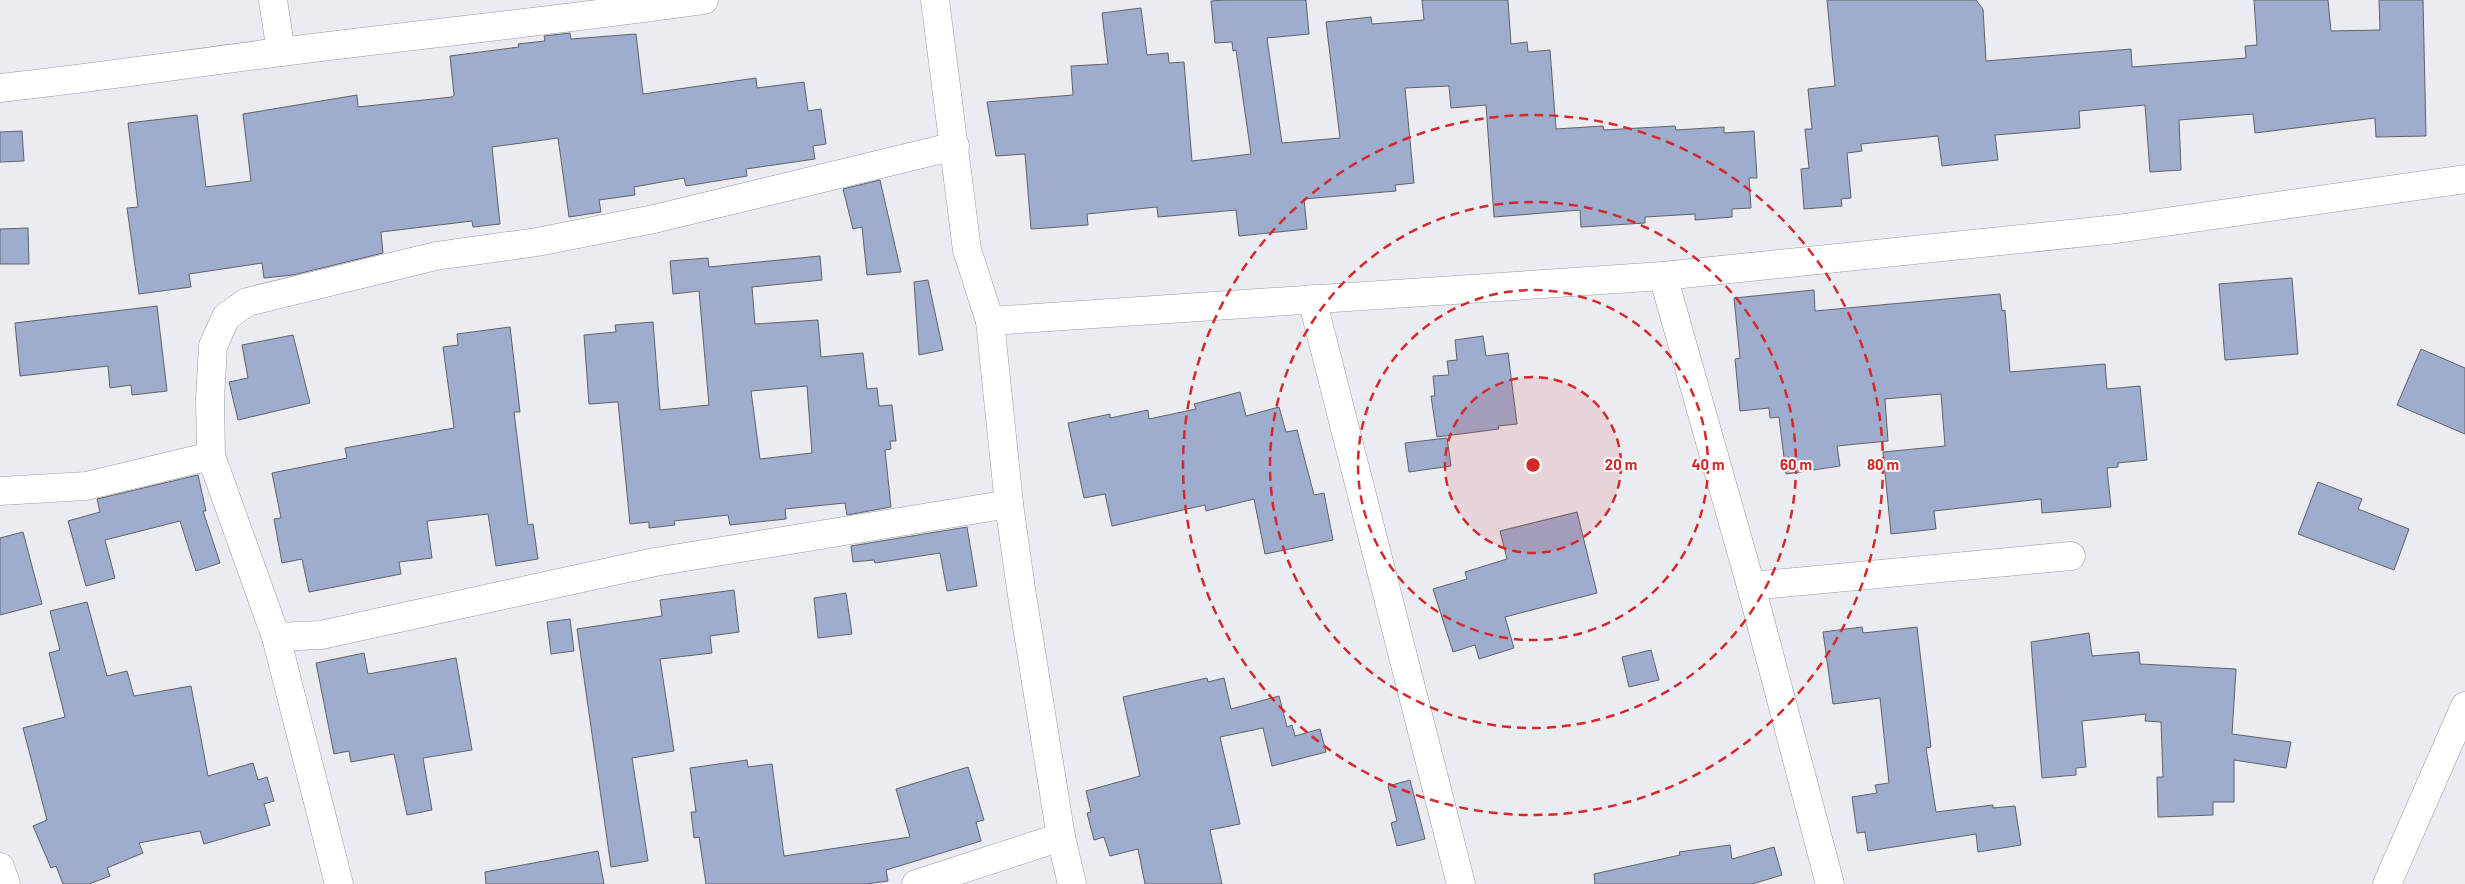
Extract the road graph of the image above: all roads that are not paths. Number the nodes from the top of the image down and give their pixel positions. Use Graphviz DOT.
graph roads {
  1 [pos="273,0"];
  2 [pos="704,0"];
  3 [pos="935,0"];
  4 [pos="281,52"];
  5 [pos="0,88"];
  6 [pos="955,146"];
  7 [pos="2465,179"];
  8 [pos="1663,276"];
  9 [pos="1312,299"];
  10 [pos="990,321"];
  11 [pos="211,456"];
  12 [pos="0,491"];
  13 [pos="1009,504"];
  14 [pos="2071,556"];
  15 [pos="1751,586"];
  16 [pos="276,637"];
  17 [pos="2465,706"];
  18 [pos="1061,837"];
  19 [pos="0,867"];
  20 [pos="6,884"];
  21 [pos="339,884"];
  22 [pos="916,884"];
  23 [pos="1072,884"];
  24 [pos="1461,884"];
  25 [pos="1830,884"];
  26 [pos="2387,884"];
  1 -- 4 [label="street"];
  2 -- 4 [label="street"];
  3 -- 6 [label="street"];
  4 -- 5 [label="street"];
  6 -- 10 [label="street"];
  6 -- 11 [label="street"];
  7 -- 8 [label="street"];
  8 -- 9 [label="street"];
  8 -- 15 [label="street"];
  9 -- 10 [label="street"];
  9 -- 24 [label="street"];
  10 -- 13 [label="street"];
  11 -- 12 [label="street"];
  11 -- 16 [label="street"];
  13 -- 16 [label="street"];
  13 -- 18 [label="street"];
  14 -- 15 [label="street"];
  15 -- 25 [label="street"];
  16 -- 21 [label="street"];
  17 -- 26 [label="street"];
  18 -- 22 [label="street"];
  18 -- 23 [label="street"];
  19 -- 20 [label="street"];
}
